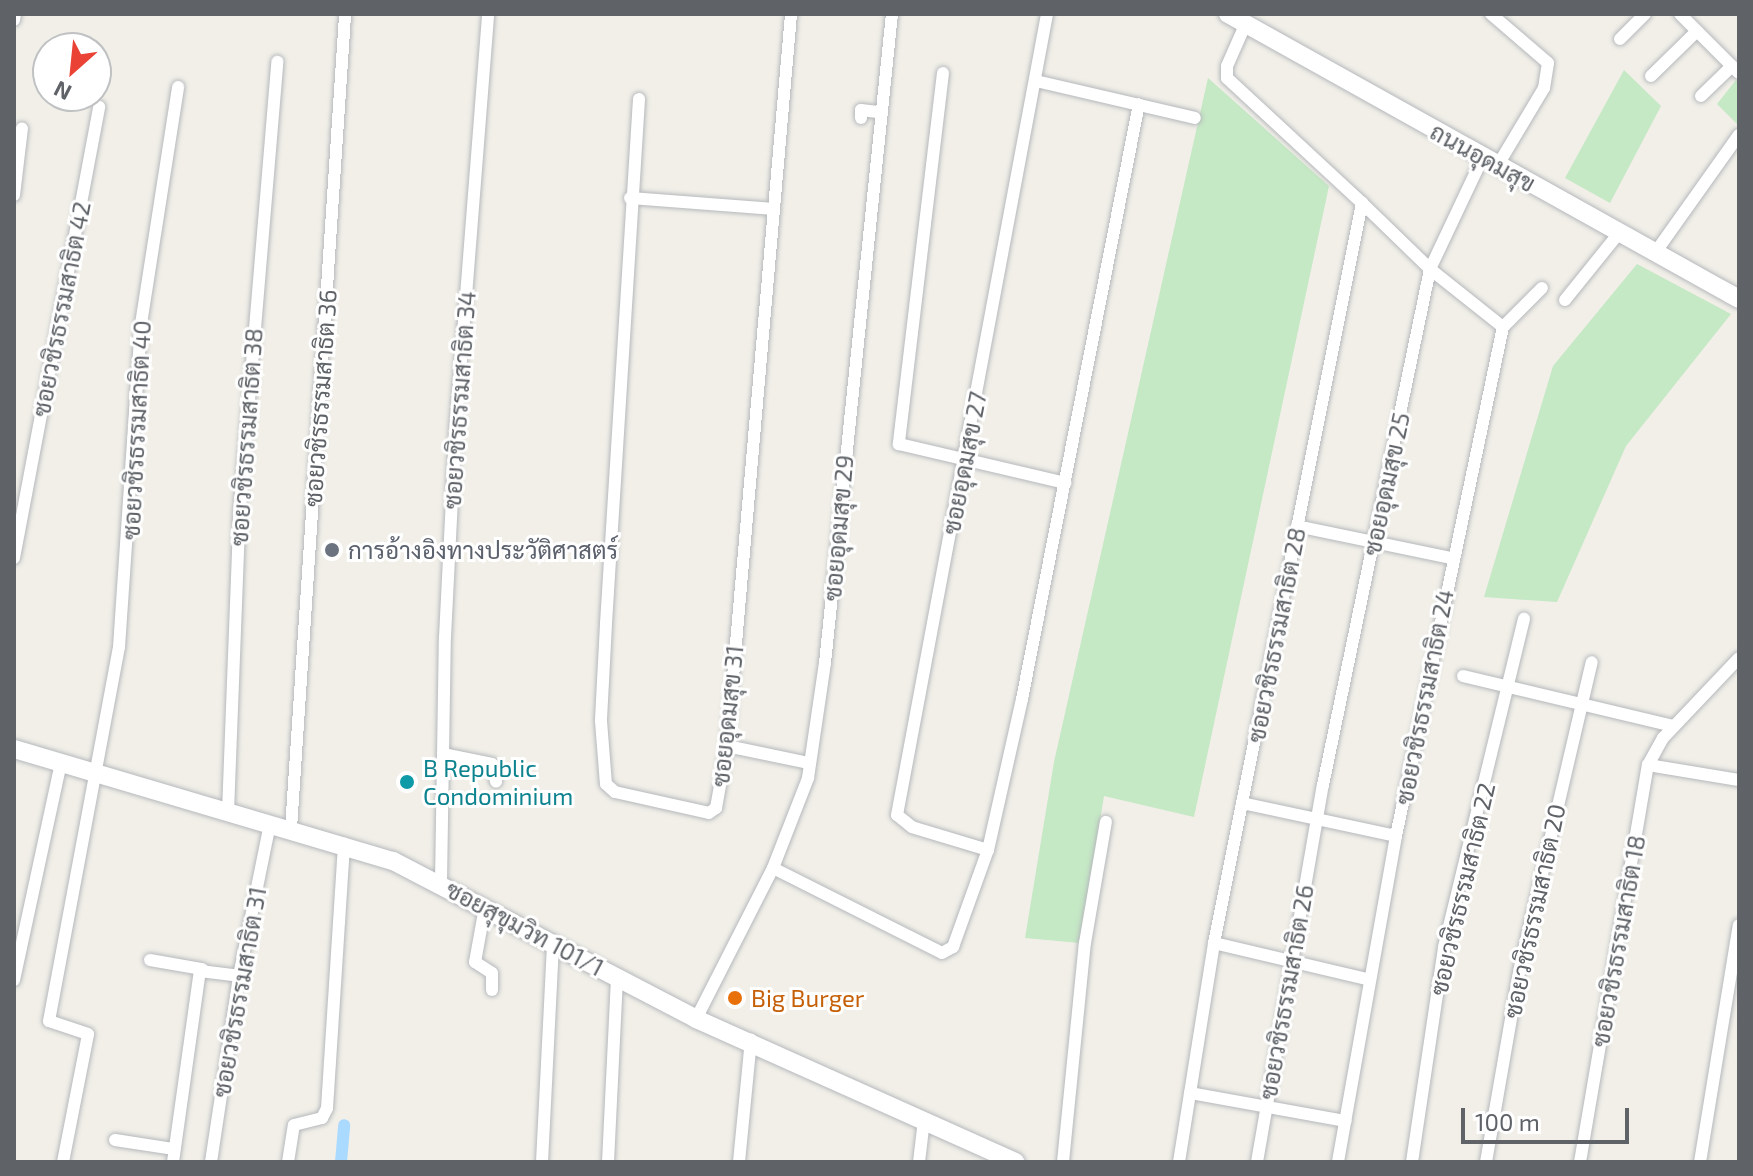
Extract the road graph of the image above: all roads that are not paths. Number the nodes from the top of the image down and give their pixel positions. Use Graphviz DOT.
graph roads {
  1 [pos="488,14"];
  2 [pos="791,14"];
  3 [pos="892,14"];
  4 [pos="1047,14"];
  5 [pos="1228,14"];
  6 [pos="1491,14"];
  7 [pos="1645,14"];
  8 [pos="1680,14"];
  9 [pos="345,16"];
  10 [pos="1246,23"];
  11 [pos="1697,31"];
  12 [pos="1620,39"];
  13 [pos="277,62"];
  14 [pos="1735,69"];
  15 [pos="943,73"];
  16 [pos="1651,76"];
  17 [pos="1036,81"];
  18 [pos="178,87"];
  19 [pos="1701,96"];
  20 [pos="639,99"];
  21 [pos="1139,104"];
  22 [pos="98,112"];
  23 [pos="878,112"];
  24 [pos="861,118"];
  25 [pos="1195,118"];
  26 [pos="22,128"];
  27 [pos="1739,135"];
  28 [pos="1490,161"];
  29 [pos="14,195"];
  30 [pos="630,198"];
  31 [pos="1362,203"];
  32 [pos="772,209"];
  33 [pos="1619,233"];
  34 [pos="1655,253"];
  35 [pos="1430,269"];
  36 [pos="1542,288"];
  37 [pos="1739,299"];
  38 [pos="1565,300"];
  39 [pos="1503,327"];
  40 [pos="964,462"];
  41 [pos="1065,483"];
  42 [pos="1297,526"];
  43 [pos="1373,545"];
  44 [pos="14,558"];
  45 [pos="1452,558"];
  46 [pos="1524,619"];
  47 [pos="1739,658"];
  48 [pos="1592,662"];
  49 [pos="1463,676"];
  50 [pos="1508,685"];
  51 [pos="1581,706"];
  52 [pos="1673,726"];
  53 [pos="727,746"];
  54 [pos="14,749"];
  55 [pos="443,754"];
  56 [pos="61,762"];
  57 [pos="809,763"];
  58 [pos="1648,765"];
  59 [pos="98,773"];
  60 [pos="1739,780"];
  61 [pos="496,782"];
  62 [pos="1242,803"];
  63 [pos="228,812"];
  64 [pos="1316,821"];
  65 [pos="1106,822"];
  66 [pos="270,823"];
  67 [pos="291,829"];
  68 [pos="1396,836"];
  69 [pos="344,844"];
  70 [pos="988,850"];
  71 [pos="773,868"];
  72 [pos="441,883"];
  73 [pos="485,907"];
  74 [pos="1739,925"];
  75 [pos="553,943"];
  76 [pos="1214,943"];
  77 [pos="150,960"];
  78 [pos="1290,964"];
  79 [pos="202,969"];
  80 [pos="239,976"];
  81 [pos="617,977"];
  82 [pos="14,980"];
  83 [pos="1370,980"];
  84 [pos="492,990"];
  85 [pos="696,1019"];
  86 [pos="751,1040"];
  87 [pos="1190,1093"];
  88 [pos="1266,1107"];
  89 [pos="924,1120"];
  90 [pos="1345,1121"];
  91 [pos="115,1140"];
  92 [pos="173,1156"];
  93 [pos="63,1162"];
  94 [pos="211,1162"];
  95 [pos="288,1162"];
  96 [pos="542,1162"];
  97 [pos="608,1162"];
  98 [pos="739,1162"];
  99 [pos="919,1162"];
  100 [pos="1015,1162"];
  101 [pos="1063,1162"];
  102 [pos="1179,1162"];
  103 [pos="1257,1162"];
  104 [pos="1338,1162"];
  105 [pos="1412,1162"];
  106 [pos="1486,1162"];
  107 [pos="1580,1162"];
  108 [pos="1700,1162"];
  1 -- 55 [label="street, ซอยวชิรธรรมสาธิต 34"];
  2 -- 32 [label="street, ซอยอุดมสุข 31"];
  3 -- 23 [label="street, ซอยอุดมสุข 29"];
  4 -- 17 [label="street, ซอยอุดมสุข 27"];
  5 -- 10 [label="street, ถนนอุดมสุข"];
  6 -- 28 [label="street, ซอยอุดมสุข 25"];
  7 -- 12 [label="street"];
  8 -- 11 [label="street"];
  9 -- 67 [label="street, ซอยวชิรธรรมสาธิต 36"];
  10 -- 28 [label="street, ถนนอุดมสุข"];
  10 -- 31 [label="street"];
  11 -- 14 [label="street"];
  11 -- 16 [label="street"];
  13 -- 63 [label="street, ซอยวชิรธรรมสาธิต 38"];
  14 -- 19 [label="street"];
  15 -- 40 [label="street"];
  17 -- 21 [label="street"];
  17 -- 40 [label="street, ซอยอุดมสุข 27"];
  18 -- 59 [label="street, ซอยวชิรธรรมสาธิต 40"];
  20 -- 30 [label="street, ซอยอุดมสุข 31"];
  21 -- 25 [label="street"];
  21 -- 41 [label="street"];
  22 -- 44 [label="street, ซอยวชิรธรรมสาธิต 42"];
  23 -- 24 [label="street"];
  23 -- 57 [label="street, ซอยอุดมสุข 29"];
  26 -- 29 [label="street"];
  27 -- 34 [label="street"];
  28 -- 33 [label="street, ถนนอุดมสุข"];
  28 -- 35 [label="street, ซอยอุดมสุข 25"];
  30 -- 32 [label="street"];
  30 -- 53 [label="street, ซอยอุดมสุข 31"];
  31 -- 35 [label="street"];
  31 -- 42 [label="street, ซอยวชิรธรรมสาธิต 28"];
  32 -- 53 [label="street, ซอยอุดมสุข 31"];
  33 -- 34 [label="street, ถนนอุดมสุข"];
  33 -- 38 [label="street"];
  34 -- 37 [label="street, ถนนอุดมสุข"];
  35 -- 39 [label="street"];
  35 -- 43 [label="street, ซอยอุดมสุข 25"];
  36 -- 39 [label="street"];
  39 -- 45 [label="street, ซอยวชิรธรรมสาธิต 24"];
  40 -- 41 [label="street"];
  40 -- 70 [label="street, ซอยอุดมสุข 27"];
  41 -- 70 [label="street"];
  42 -- 43 [label="street"];
  42 -- 62 [label="street, ซอยวชิรธรรมสาธิต 28"];
  43 -- 45 [label="street"];
  43 -- 64 [label="street, ซอยอุดมสุข 25"];
  45 -- 68 [label="street, ซอยวชิรธรรมสาธิต 24"];
  46 -- 50 [label="street, ซอยวชิรธรรมสาธิต 22"];
  47 -- 52 [label="street, ซอยวชิรธรรมสาธิต 18"];
  48 -- 51 [label="street, ซอยวชิรธรรมสาธิต 20"];
  49 -- 50 [label="street"];
  50 -- 51 [label="street"];
  50 -- 105 [label="street, ซอยวชิรธรรมสาธิต 22"];
  51 -- 52 [label="street"];
  51 -- 106 [label="street, ซอยวชิรธรรมสาธิต 20"];
  52 -- 58 [label="street, ซอยวชิรธรรมสาธิต 18"];
  53 -- 57 [label="street"];
  54 -- 56 [label="street, ซอยสุขุมวิท 101/1"];
  55 -- 61 [label="street"];
  55 -- 72 [label="street, ซอยวชิรธรรมสาธิต 34"];
  56 -- 59 [label="street, ซอยสุขุมวิท 101/1"];
  56 -- 82 [label="street"];
  57 -- 71 [label="street, ซอยอุดมสุข 29"];
  58 -- 60 [label="street"];
  58 -- 107 [label="street, ซอยวชิรธรรมสาธิต 18"];
  59 -- 63 [label="street, ซอยสุขุมวิท 101/1"];
  59 -- 93 [label="street, ซอยวชิรธรรมสาธิต 40"];
  62 -- 64 [label="street"];
  62 -- 76 [label="street, ซอยวชิรธรรมสาธิต 28"];
  63 -- 66 [label="street, ซอยสุขุมวิท 101/1"];
  64 -- 68 [label="street"];
  64 -- 78 [label="street, ซอยวชิรธรรมสาธิต 26"];
  65 -- 101 [label="street"];
  66 -- 67 [label="street, ซอยสุขุมวิท 101/1"];
  66 -- 80 [label="street, ซอยวชิรธรรมสาธิต 31"];
  67 -- 69 [label="street, ซอยสุขุมวิท 101/1"];
  68 -- 83 [label="street, ซอยวชิรธรรมสาธิต 24"];
  69 -- 72 [label="street, ซอยสุขุมวิท 101/1"];
  69 -- 95 [label="street"];
  70 -- 71 [label="street"];
  71 -- 85 [label="street, ซอยอุดมสุข 29"];
  72 -- 73 [label="street, ซอยสุขุมวิท 101/1"];
  73 -- 75 [label="street, ซอยสุขุมวิท 101/1"];
  73 -- 84 [label="street"];
  74 -- 108 [label="street"];
  75 -- 81 [label="street, ซอยสุขุมวิท 101/1"];
  75 -- 96 [label="street"];
  76 -- 78 [label="street"];
  76 -- 87 [label="street, ซอยวชิรธรรมสาธิต 28"];
  77 -- 79 [label="street"];
  78 -- 83 [label="street"];
  78 -- 88 [label="street, ซอยวชิรธรรมสาธิต 26"];
  79 -- 80 [label="street"];
  79 -- 92 [label="street"];
  80 -- 94 [label="street, ซอยวชิรธรรมสาธิต 31"];
  81 -- 85 [label="street, ซอยสุขุมวิท 101/1"];
  81 -- 97 [label="street"];
  83 -- 90 [label="street, ซอยวชิรธรรมสาธิต 24"];
  85 -- 86 [label="street, ซอยสุขุมวิท 101/1"];
  86 -- 89 [label="street, ซอยสุขุมวิท 101/1"];
  86 -- 98 [label="street"];
  87 -- 88 [label="street"];
  87 -- 102 [label="street, ซอยวชิรธรรมสาธิต 28"];
  88 -- 90 [label="street"];
  88 -- 103 [label="street, ซอยวชิรธรรมสาธิต 26"];
  89 -- 99 [label="street"];
  89 -- 100 [label="street, ซอยสุขุมวิท 101/1"];
  90 -- 104 [label="street, ซอยวชิรธรรมสาธิต 24"];
  91 -- 92 [label="street"];
}
